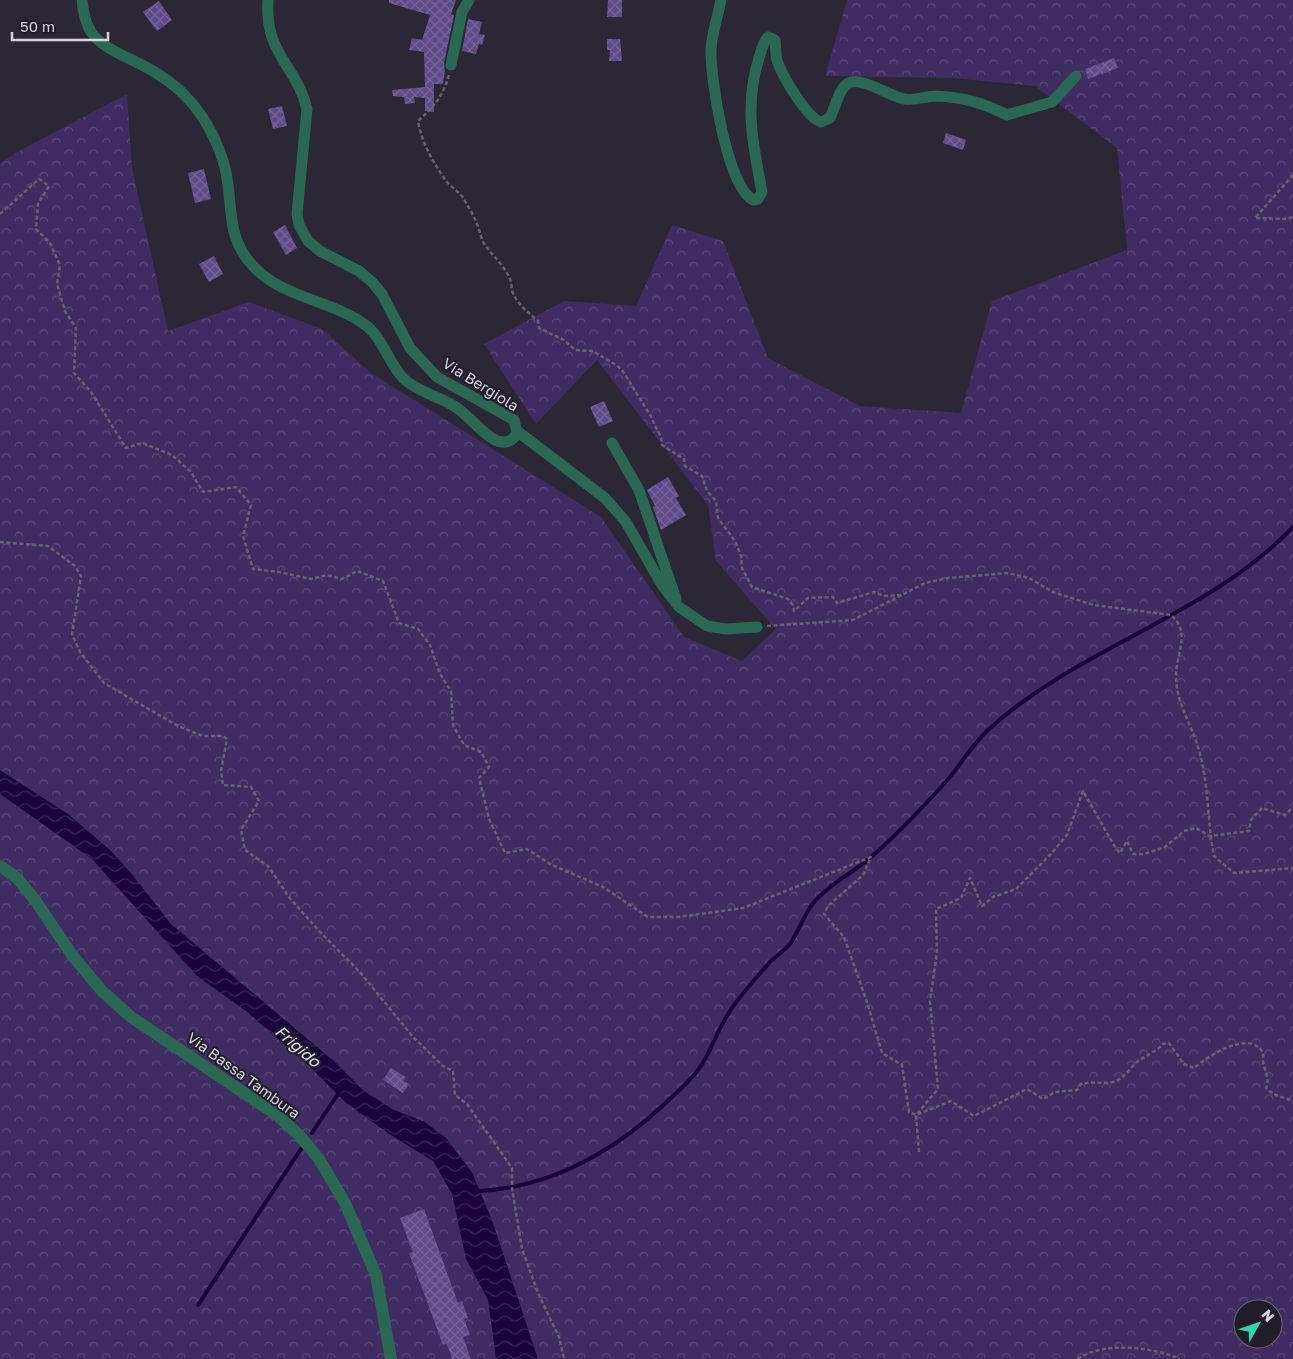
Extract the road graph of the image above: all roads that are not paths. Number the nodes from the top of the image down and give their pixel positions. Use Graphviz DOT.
graph roads {
  1 [pos="82,0"];
  2 [pos="268,0"];
  3 [pos="469,0"];
  4 [pos="721,0"];
  5 [pos="451,65"];
  6 [pos="1076,76"];
  7 [pos="517,431"];
  8 [pos="612,443"];
  9 [pos="679,607"];
  10 [pos="756,627"];
  11 [pos="0,866"];
  12 [pos="391,1359"];
  1 -- 7 [label="street, Via Bergiola"];
  2 -- 7 [label="street, Via Bergiola"];
  3 -- 5 [label="street"];
  4 -- 6 [label="street"];
  7 -- 9 [label="street"];
  8 -- 9 [label="street"];
  9 -- 10 [label="street"];
  11 -- 12 [label="street, Via Bassa Tambura"];
}
